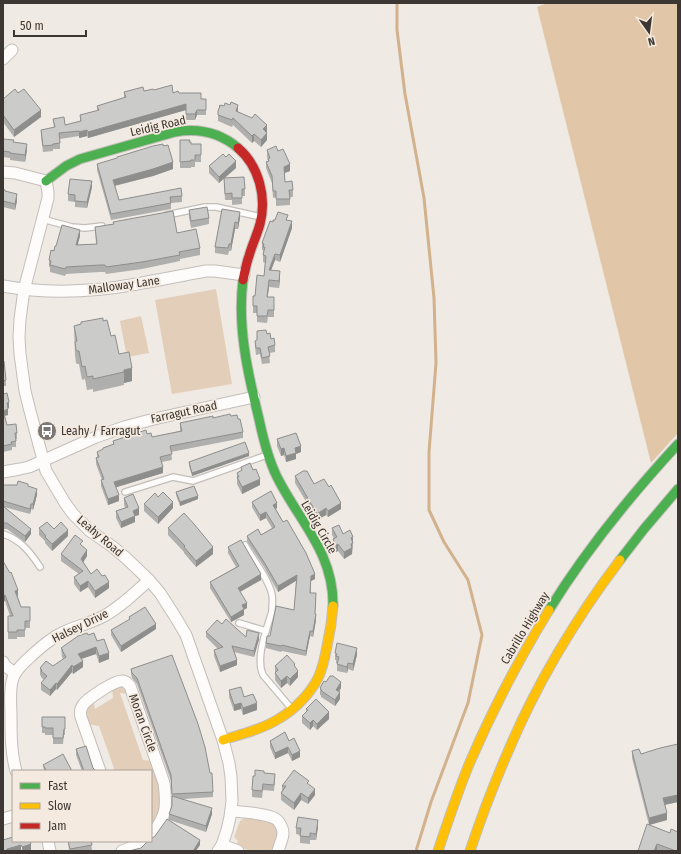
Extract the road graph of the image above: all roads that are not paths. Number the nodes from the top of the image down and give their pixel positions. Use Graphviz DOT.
graph roads {
  1 [pos="12,50"];
  2 [pos="3,59"];
  3 [pos="3,172"];
  4 [pos="46,181"];
  5 [pos="161,216"];
  6 [pos="261,217"];
  7 [pos="42,219"];
  8 [pos="110,225"];
  9 [pos="244,275"];
  10 [pos="3,286"];
  11 [pos="24,290"];
  12 [pos="254,397"];
  13 [pos="678,444"];
  14 [pos="268,454"];
  15 [pos="44,461"];
  16 [pos="3,472"];
  17 [pos="678,489"];
  18 [pos="125,492"];
  19 [pos="3,534"];
  20 [pos="245,545"];
  21 [pos="40,567"];
  22 [pos="149,580"];
  23 [pos="238,623"];
  24 [pos="266,631"];
  25 [pos="3,662"];
  26 [pos="15,673"];
  27 [pos="292,710"];
  28 [pos="223,740"];
  29 [pos="16,770"];
  30 [pos="100,770"];
  31 [pos="231,810"];
  32 [pos="152,833"];
  33 [pos="139,842"];
  34 [pos="125,847"];
  35 [pos="220,848"];
  36 [pos="238,851"];
  37 [pos="278,851"];
  38 [pos="438,851"];
  39 [pos="470,851"];
  1 -- 2 [label="street"];
  3 -- 4 [label="street"];
  4 -- 6 [label="main road, Leidig Road"];
  4 -- 7 [label="street, Leahy Road"];
  5 -- 6 [label="lane"];
  6 -- 9 [label="main road, Leidig Road"];
  7 -- 8 [label="lane"];
  7 -- 11 [label="street, Leahy Road"];
  9 -- 11 [label="street, Malloway Lane"];
  9 -- 12 [label="main road, Leidig Circle"];
  10 -- 11 [label="street, Malloway Lane"];
  11 -- 15 [label="street, Leahy Road"];
  12 -- 14 [label="main road, Leidig Circle"];
  12 -- 15 [label="street, Farragut Road"];
  13 -- 38 [label="main road, Cabrillo Highway"];
  14 -- 18 [label="lane"];
  14 -- 27 [label="main road, Leidig Circle"];
  15 -- 16 [label="street, Farragut Road"];
  15 -- 22 [label="street, Leahy Road"];
  17 -- 39 [label="main road"];
  19 -- 21 [label="lane"];
  20 -- 24 [label="lane"];
  22 -- 26 [label="street, Halsey Drive"];
  22 -- 28 [label="street, Leahy Road"];
  23 -- 24 [label="lane"];
  24 -- 27 [label="lane"];
  25 -- 26 [label="street"];
  26 -- 29 [label="street"];
  27 -- 28 [label="main road, Leidig Circle"];
  28 -- 31 [label="street, Leahy Road"];
  30 -- 32 [label="street, Moran Circle"];
  31 -- 35 [label="street, Leahy Road"];
  31 -- 37 [label="street"];
  33 -- 34 [label="street"];
  35 -- 36 [label="street"];
}
